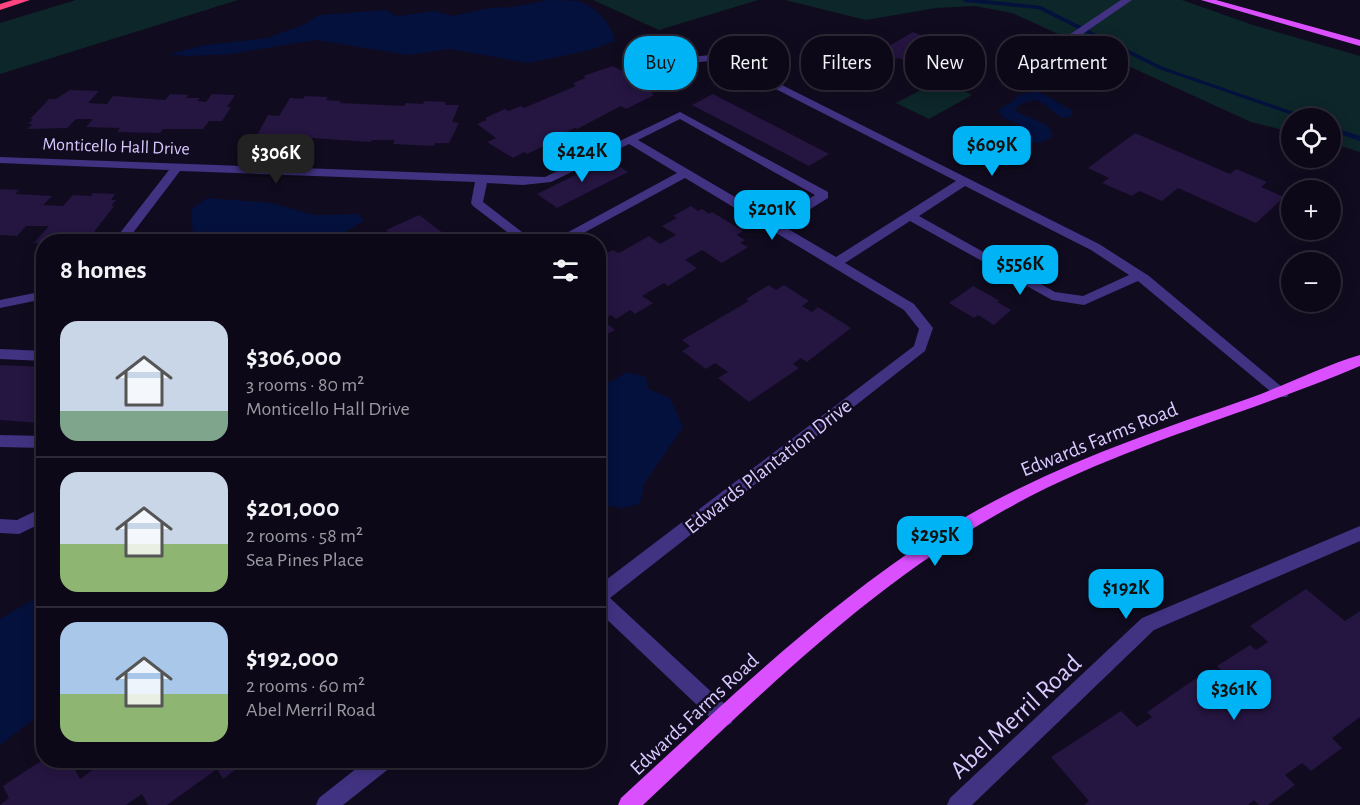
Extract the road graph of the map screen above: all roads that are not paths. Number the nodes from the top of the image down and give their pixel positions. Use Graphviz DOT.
graph roads {
  1 [pos="25,0"];
  2 [pos="1127,0"];
  3 [pos="1206,0"];
  4 [pos="0,8"];
  5 [pos="1074,36"];
  6 [pos="1360,43"];
  7 [pos="697,59"];
  8 [pos="629,139"];
  9 [pos="0,160"];
  10 [pos="178,166"];
  11 [pos="687,172"];
  12 [pos="482,179"];
  13 [pos="966,180"];
  14 [pos="910,216"];
  15 [pos="775,225"];
  16 [pos="125,234"];
  17 [pos="518,234"];
  18 [pos="571,234"];
  19 [pos="838,262"];
  20 [pos="1139,276"];
  21 [pos="36,297"];
  22 [pos="0,304"];
  23 [pos="0,354"];
  24 [pos="36,356"];
  25 [pos="1360,360"];
  26 [pos="1282,393"];
  27 [pos="0,441"];
  28 [pos="36,442"];
  29 [pos="36,518"];
  30 [pos="0,526"];
  31 [pos="1360,532"];
  32 [pos="606,592"];
  33 [pos="606,606"];
  34 [pos="723,717"];
  35 [pos="374,768"];
  36 [pos="326,805"];
  37 [pos="628,805"];
  38 [pos="957,805"];
  1 -- 4 [label="highway"];
  2 -- 5 [label="street"];
  3 -- 6 [label="main road"];
  7 -- 13 [label="street"];
  8 -- 11 [label="street"];
  8 -- 12 [label="street, Monticello Hall Drive"];
  8 -- 15 [label="street, Monticello Hall Drive"];
  9 -- 10 [label="street, Monticello Hall Drive"];
  10 -- 12 [label="street, Monticello Hall Drive"];
  10 -- 16 [label="street"];
  11 -- 15 [label="street"];
  11 -- 18 [label="street"];
  12 -- 17 [label="street"];
  13 -- 14 [label="street"];
  13 -- 20 [label="street"];
  14 -- 19 [label="street"];
  14 -- 20 [label="street"];
  15 -- 19 [label="street"];
  19 -- 32 [label="street, Edwards Plantation Drive"];
  20 -- 26 [label="street"];
  21 -- 22 [label="street"];
  23 -- 24 [label="street"];
  25 -- 26 [label="main road, Edwards Farms Road"];
  26 -- 34 [label="main road, Edwards Farms Road"];
  27 -- 28 [label="street"];
  29 -- 30 [label="street"];
  31 -- 38 [label="street, Abel Merril Road"];
  33 -- 34 [label="street, Edwards Plantation Drive"];
  34 -- 37 [label="main road, Edwards Farms Road"];
  35 -- 36 [label="street"];
}
